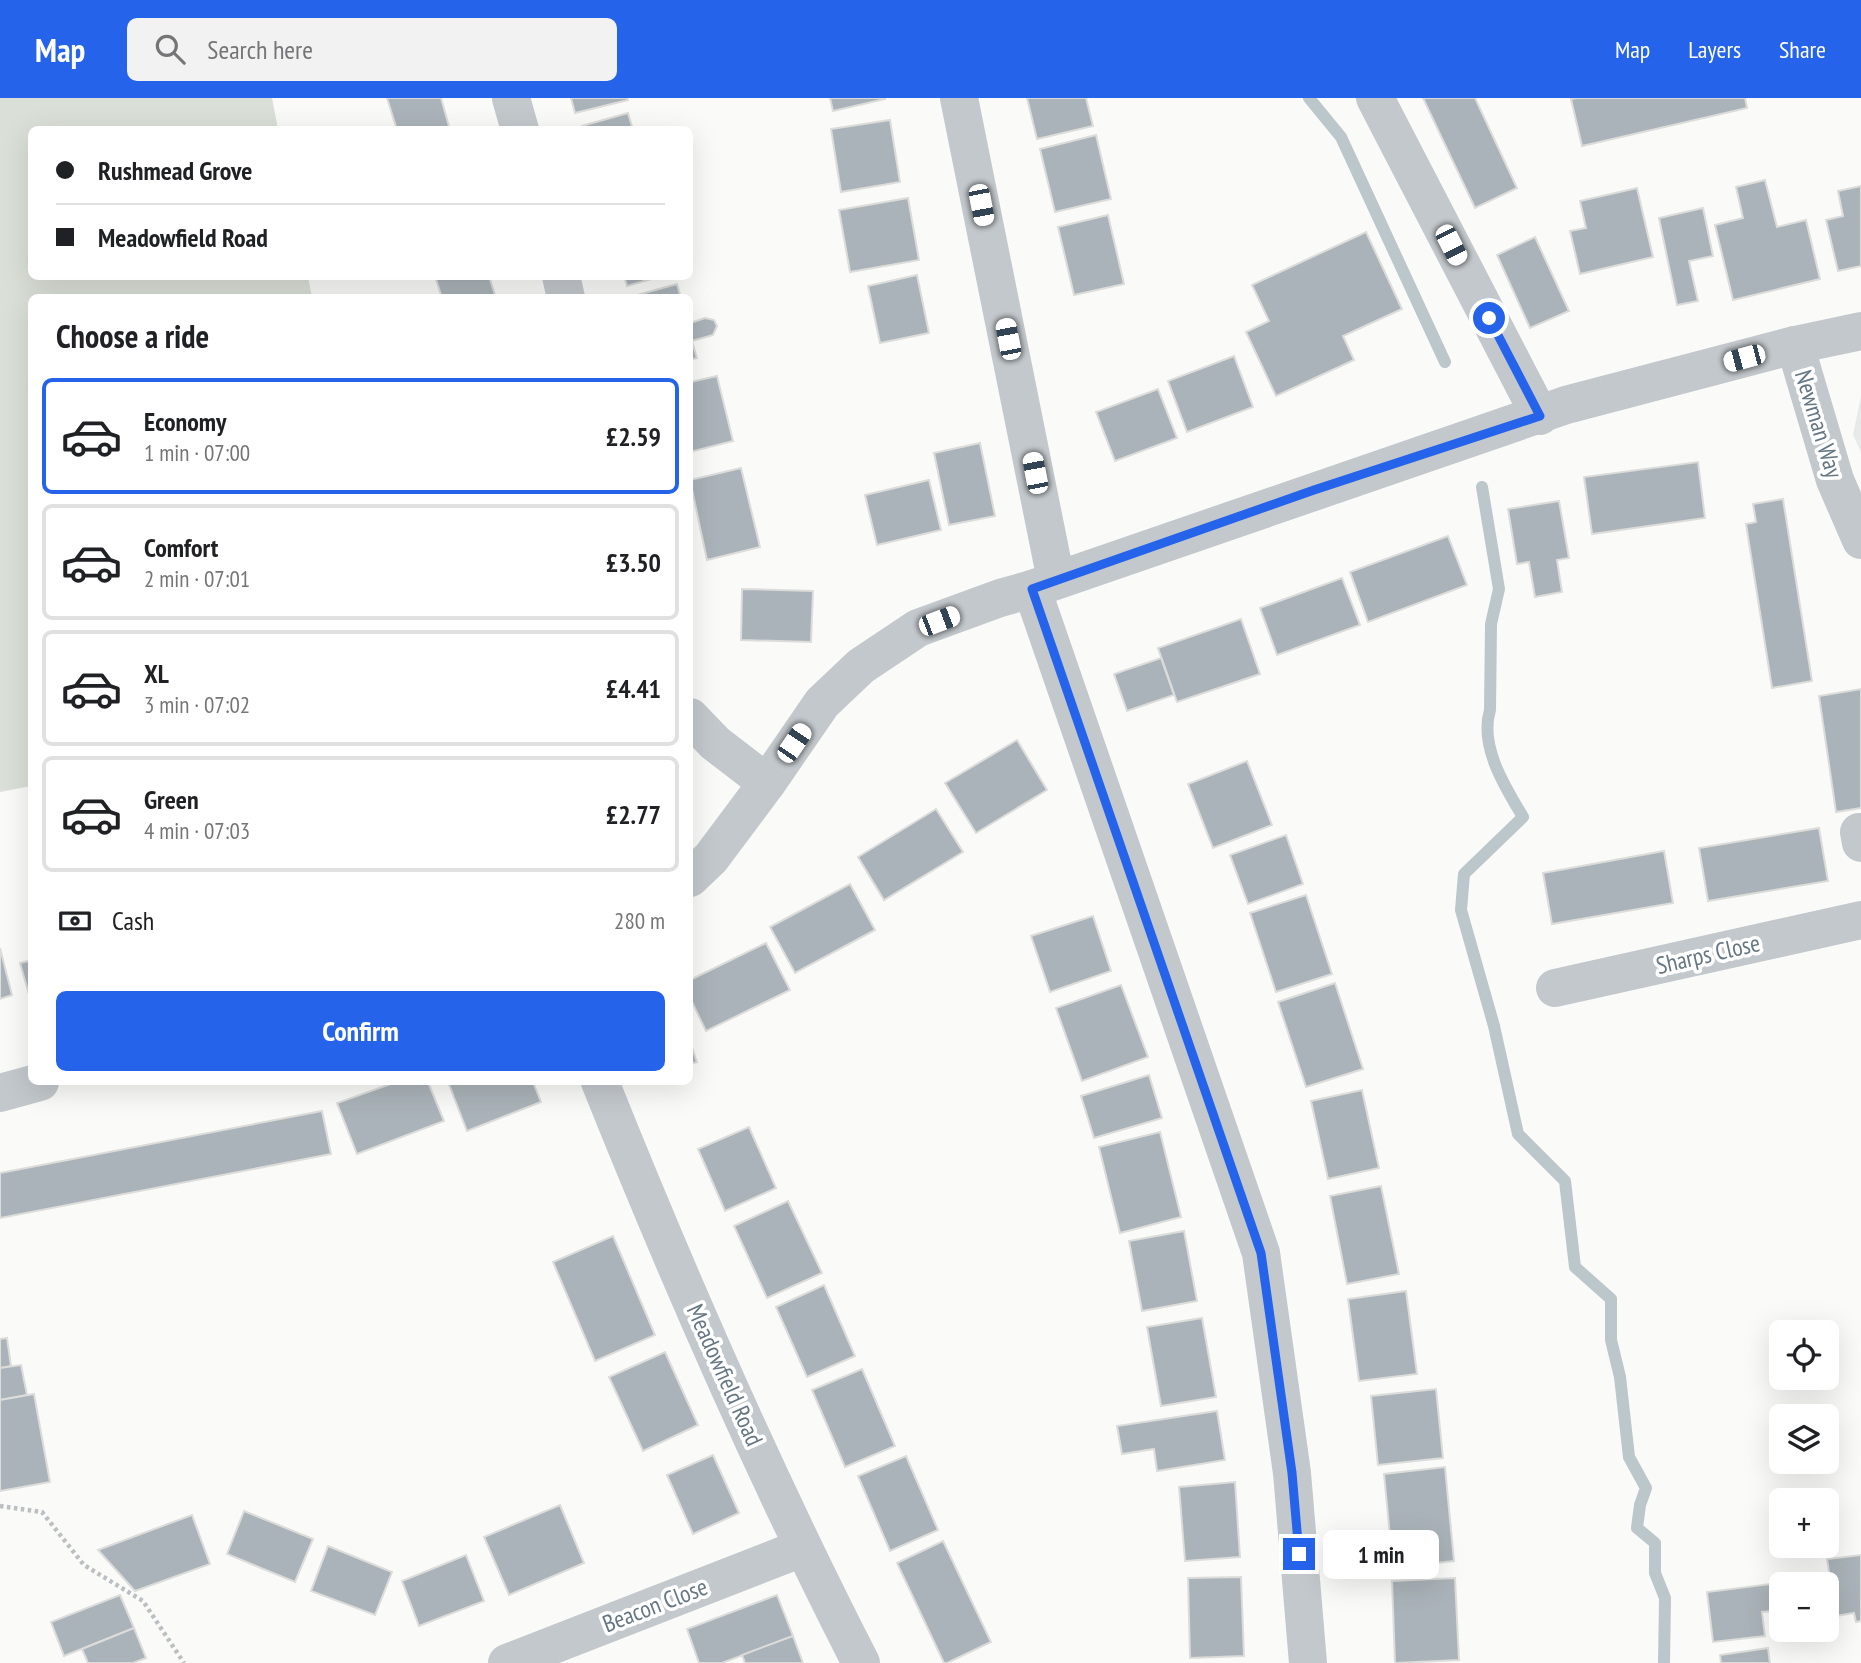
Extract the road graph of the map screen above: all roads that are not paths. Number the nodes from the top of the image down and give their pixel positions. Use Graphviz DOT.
graph roads {
  1 [pos="511,98"];
  2 [pos="959,98"];
  3 [pos="1376,98"];
  4 [pos="519,126"];
  5 [pos="1861,331"];
  6 [pos="1795,345"];
  7 [pos="1540,416"];
  8 [pos="1861,540"];
  9 [pos="1044,584"];
  10 [pos="693,719"];
  11 [pos="767,783"];
  12 [pos="693,875"];
  13 [pos="1861,920"];
  14 [pos="1555,988"];
  15 [pos="29,1085"];
  16 [pos="601,1085"];
  17 [pos="0,1093"];
  18 [pos="802,1548"];
  19 [pos="507,1663"];
  20 [pos="861,1663"];
  21 [pos="1308,1663"];
  1 -- 4 [label="street"];
  2 -- 9 [label="street"];
  3 -- 7 [label="street"];
  5 -- 6 [label="street"];
  6 -- 7 [label="street"];
  6 -- 8 [label="street, Newman Way"];
  7 -- 9 [label="street"];
  9 -- 11 [label="street"];
  9 -- 21 [label="street"];
  10 -- 11 [label="street"];
  11 -- 12 [label="street"];
  13 -- 14 [label="street, Sharps Close"];
  15 -- 17 [label="street"];
  16 -- 18 [label="street, Meadowfield Road"];
  18 -- 19 [label="street, Beacon Close"];
  18 -- 20 [label="street, Meadowfield Road"];
}
